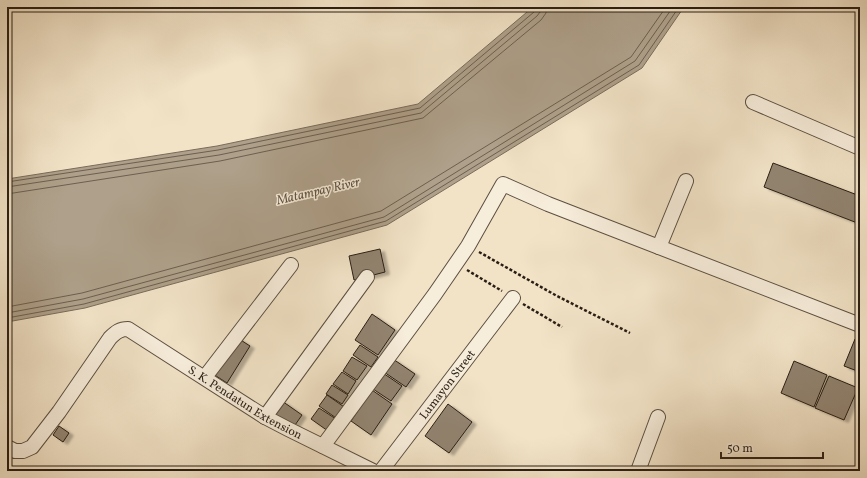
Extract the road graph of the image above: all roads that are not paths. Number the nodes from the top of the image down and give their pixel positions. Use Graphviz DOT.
graph roads {
  1 [pos="753,102"];
  2 [pos="860,148"];
  3 [pos="686,181"];
  4 [pos="658,247"];
  5 [pos="290,265"];
  6 [pos="367,278"];
  7 [pos="513,298"];
  8 [pos="860,325"];
  9 [pos="205,377"];
  10 [pos="265,417"];
  11 [pos="658,417"];
  12 [pos="323,446"];
  13 [pos="7,447"];
  14 [pos="373,471"];
  15 [pos="380,471"];
  16 [pos="638,471"];
  1 -- 2 [label="street"];
  3 -- 4 [label="street"];
  4 -- 8 [label="street"];
  4 -- 12 [label="street"];
  5 -- 9 [label="street"];
  6 -- 10 [label="street"];
  7 -- 15 [label="street, Lumayon Street"];
  9 -- 10 [label="street, S. K. Pendatun Extension"];
  9 -- 13 [label="street, S. K. Pendatun Extension"];
  10 -- 12 [label="street, S. K. Pendatun Extension"];
  11 -- 16 [label="street"];
  12 -- 14 [label="street, S. K. Pendatun Extension"];
}
